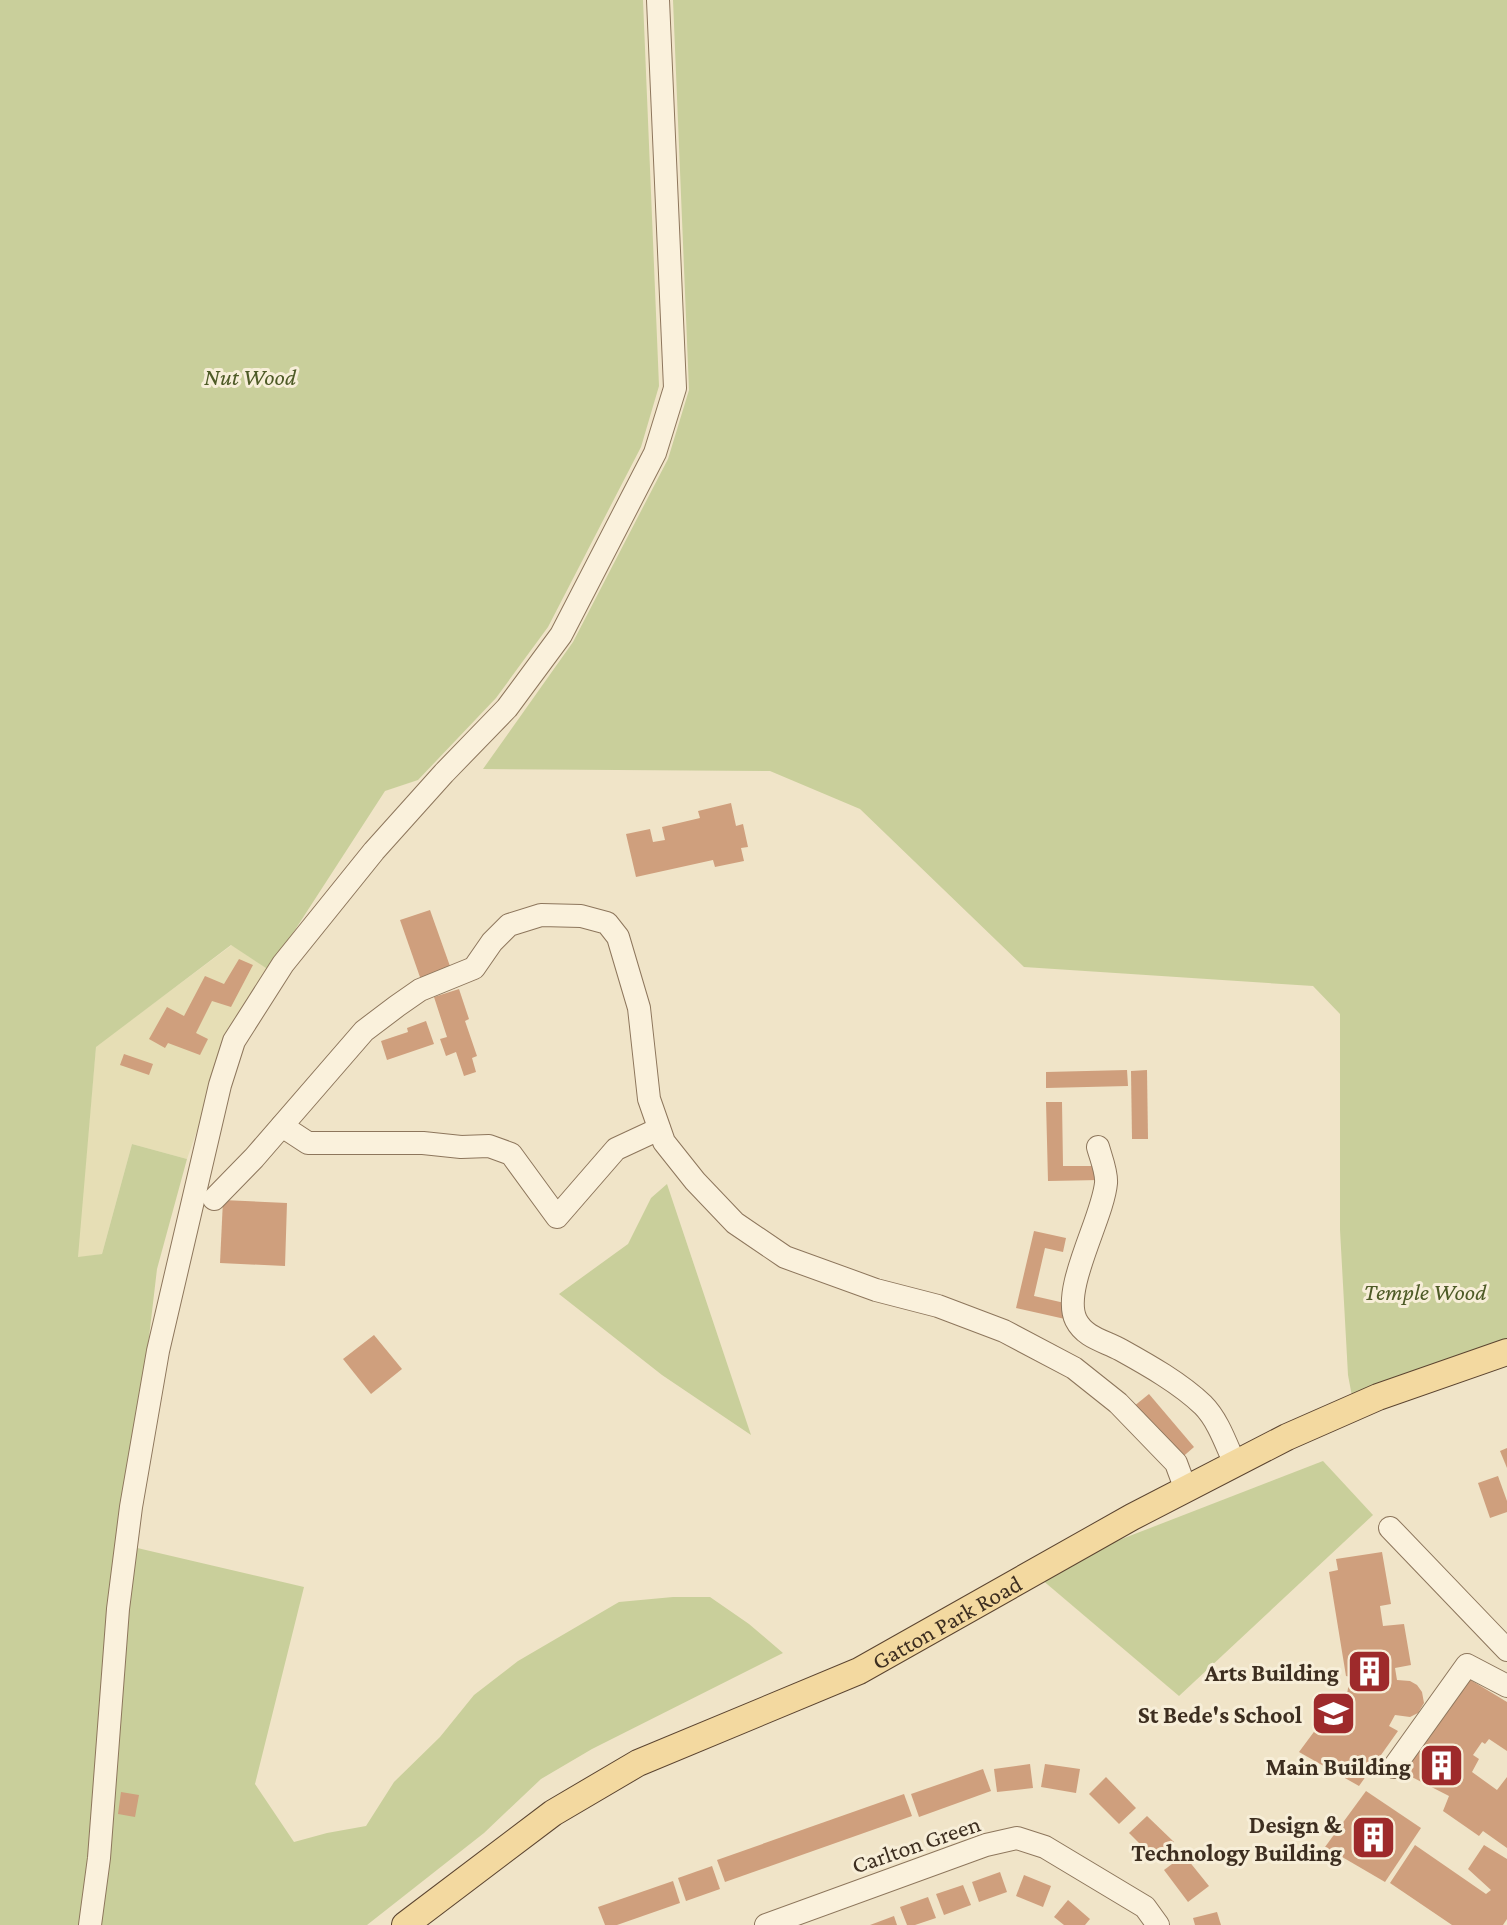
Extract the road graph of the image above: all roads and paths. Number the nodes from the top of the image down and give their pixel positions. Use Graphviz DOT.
graph roads {
  1 [pos="658,0"];
  2 [pos="282,1126"];
  3 [pos="659,1129"];
  4 [pos="1098,1147"];
  5 [pos="214,1199"];
  6 [pos="1507,1352"];
  7 [pos="1235,1464"];
  8 [pos="1186,1490"];
  9 [pos="1390,1528"];
  10 [pos="1507,1650"];
  11 [pos="1507,1686"];
  12 [pos="1394,1767"];
  13 [pos="90,1925"];
  14 [pos="405,1925"];
  15 [pos="766,1925"];
  16 [pos="1158,1925"];
  1 -- 13 [label="street"];
  2 -- 3 [label="street"];
  2 -- 3 [label="street"];
  2 -- 5 [label="street"];
  3 -- 8 [label="street"];
  4 -- 7 [label="street"];
  6 -- 7 [label="main road, Gatton Park Road"];
  7 -- 8 [label="main road, Gatton Park Road"];
  8 -- 14 [label="main road, Gatton Park Road"];
  9 -- 10 [label="street"];
  11 -- 12 [label="street"];
  15 -- 16 [label="street, Carlton Green"];
}
